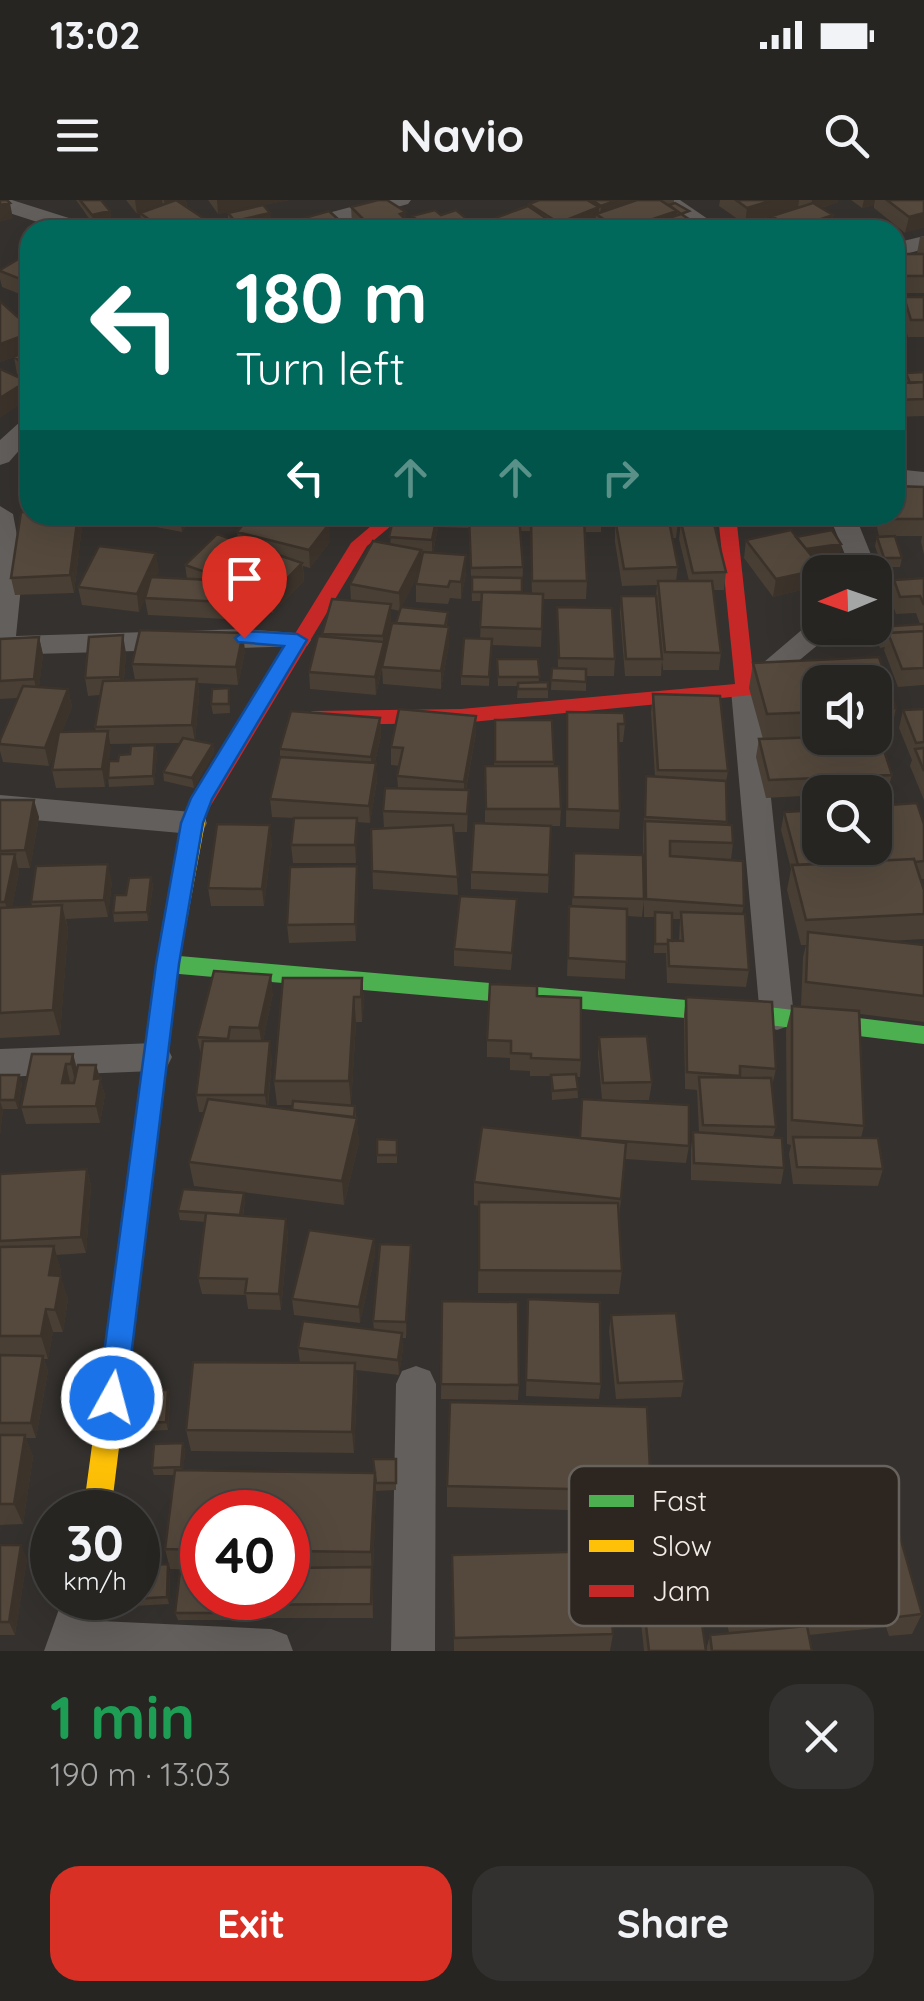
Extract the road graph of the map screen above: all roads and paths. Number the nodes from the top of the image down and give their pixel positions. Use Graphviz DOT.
graph roads {
  1 [pos="401,200"];
  2 [pos="665,200"];
  3 [pos="0,203"];
  4 [pos="52,220"];
  5 [pos="328,220"];
  6 [pos="697,220"];
  7 [pos="20,434"];
  8 [pos="0,458"];
  9 [pos="0,514"];
  10 [pos="383,525"];
  11 [pos="728,525"];
  12 [pos="846,525"];
  13 [pos="858,555"];
  14 [pos="297,640"];
  15 [pos="802,643"];
  16 [pos="1,646"];
  17 [pos="745,690"];
  18 [pos="250,719"];
  19 [pos="0,806"];
  20 [pos="192,823"];
  21 [pos="168,964"];
  22 [pos="777,1017"];
  23 [pos="924,1036"];
  24 [pos="156,1057"];
  25 [pos="0,1063"];
  26 [pos="416,1384"];
  27 [pos="100,1490"];
  28 [pos="78,1620"];
  29 [pos="70,1647"];
  30 [pos="271,1651"];
  31 [pos="413,1651"];
  1 -- 5 [label="street"];
  2 -- 6 [label="street"];
  3 -- 4 [label="street"];
  7 -- 8 [label="street"];
  9 -- 16 [label="street"];
  10 -- 14 [label="street"];
  11 -- 17 [label="street"];
  12 -- 13 [label="street"];
  14 -- 16 [label="street"];
  14 -- 18 [label="street"];
  15 -- 17 [label="street"];
  17 -- 18 [label="street"];
  17 -- 22 [label="street"];
  18 -- 20 [label="street"];
  19 -- 20 [label="street"];
  20 -- 21 [label="street"];
  21 -- 22 [label="street"];
  21 -- 24 [label="street"];
  22 -- 23 [label="street"];
  24 -- 25 [label="street"];
  24 -- 27 [label="street"];
  26 -- 31 [label="street"];
  28 -- 29 [label="street"];
  29 -- 30 [label="street"];
}
